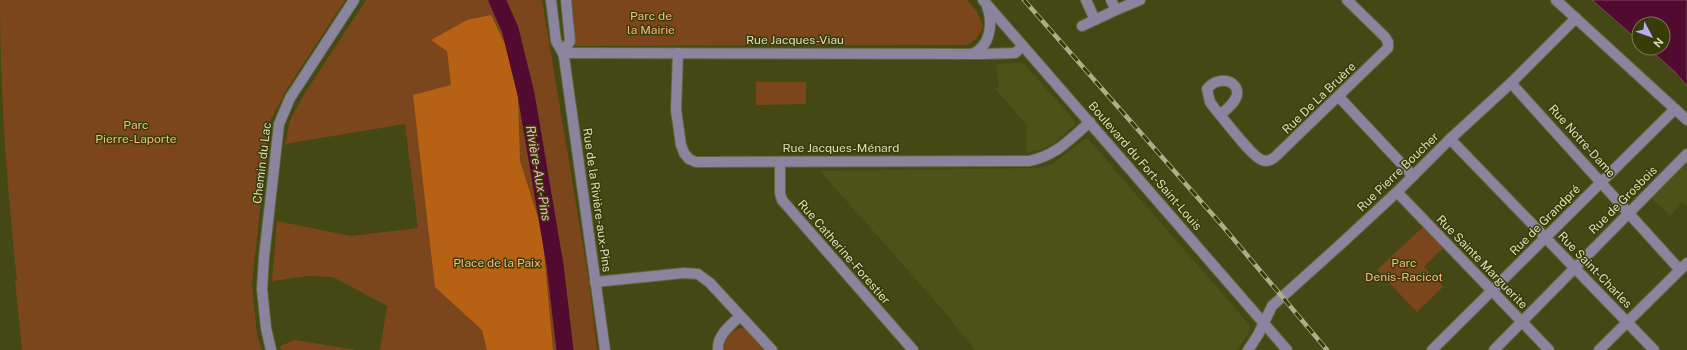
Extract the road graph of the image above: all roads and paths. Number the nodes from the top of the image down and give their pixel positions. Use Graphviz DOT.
graph roads {
  1 [pos="354,0"];
  2 [pos="551,0"];
  3 [pos="566,0"];
  4 [pos="1086,0"];
  5 [pos="1111,0"];
  6 [pos="1140,0"];
  7 [pos="1347,0"];
  8 [pos="1556,0"];
  9 [pos="984,1"];
  10 [pos="1116,10"];
  11 [pos="1576,18"];
  12 [pos="1095,20"];
  13 [pos="1082,26"];
  14 [pos="1023,46"];
  15 [pos="563,53"];
  16 [pos="678,53"];
  17 [pos="972,54"];
  18 [pos="1512,83"];
  19 [pos="1339,97"];
  20 [pos="1675,109"];
  21 [pos="1220,115"];
  22 [pos="1687,120"];
  23 [pos="1090,122"];
  24 [pos="1450,139"];
  25 [pos="1687,154"];
  26 [pos="780,162"];
  27 [pos="1413,176"];
  28 [pos="1601,182"];
  29 [pos="1397,192"];
  30 [pos="1628,212"];
  31 [pos="1546,237"];
  32 [pos="1684,266"];
  33 [pos="1575,268"];
  34 [pos="596,282"];
  35 [pos="1493,290"];
  36 [pos="740,316"];
  37 [pos="1522,320"];
  38 [pos="1264,322"];
  39 [pos="1627,322"];
  40 [pos="271,350"];
  41 [pos="605,350"];
  42 [pos="718,350"];
  43 [pos="772,350"];
  44 [pos="913,350"];
  45 [pos="1248,350"];
  46 [pos="1287,350"];
  47 [pos="1432,350"];
  48 [pos="1494,350"];
  49 [pos="1550,350"];
  50 [pos="1599,350"];
  51 [pos="1654,350"];
  1 -- 40 [label="street, Chemin du Lac"];
  2 -- 15 [label="street, Rue de la Rivière-aux-Pins"];
  3 -- 15 [label="street, Rue de la Rivière-aux-Pins"];
  4 -- 12 [label="street"];
  5 -- 10 [label="street"];
  6 -- 10 [label="street"];
  7 -- 19 [label="street, Rue De La Bruère"];
  8 -- 11 [label="street"];
  9 -- 14 [label="street, Boulevard du Fort-Saint-Louis"];
  9 -- 17 [label="street"];
  10 -- 12 [label="street"];
  11 -- 18 [label="street, Rue Pierre Boucher"];
  11 -- 20 [label="street"];
  12 -- 13 [label="street"];
  14 -- 17 [label="street, Rue Jacques-Viau"];
  14 -- 23 [label="street, Boulevard du Fort-Saint-Louis"];
  15 -- 16 [label="street, Rue Jacques-Viau"];
  15 -- 34 [label="street, Rue de la Rivière-aux-Pins"];
  16 -- 17 [label="street, Rue Jacques-Viau"];
  16 -- 26 [label="street, Rue Jacques-Ménard"];
  18 -- 24 [label="street, Rue Pierre Boucher"];
  18 -- 28 [label="street, Rue Notre-Dame"];
  19 -- 21 [label="street, Rue De La Bruère"];
  19 -- 27 [label="street"];
  20 -- 22 [label="street"];
  20 -- 28 [label="street, Rue de Grandpré"];
  23 -- 26 [label="street, Rue Jacques-Ménard"];
  23 -- 38 [label="street, Boulevard du Fort-Saint-Louis"];
  24 -- 27 [label="street, Rue Pierre Boucher"];
  24 -- 31 [label="street, Rue Saint-Charles"];
  25 -- 30 [label="street, Rue de Grosbois"];
  26 -- 44 [label="street, Rue Catherine-Forestier"];
  27 -- 29 [label="street, Rue Pierre Boucher"];
  28 -- 30 [label="street, Rue Notre-Dame"];
  28 -- 31 [label="street, Rue de Grandpré"];
  29 -- 35 [label="street, Rue Sainte Marguerite"];
  29 -- 38 [label="street, Rue Pierre Boucher"];
  30 -- 32 [label="street, Rue Notre-Dame"];
  30 -- 33 [label="street, Rue de Grosbois"];
  31 -- 33 [label="street, Rue Saint-Charles"];
  31 -- 35 [label="street, Rue de Grandpré"];
  32 -- 39 [label="street"];
  33 -- 37 [label="street, Rue de Grosbois"];
  33 -- 39 [label="street, Rue Saint-Charles"];
  34 -- 36 [label="street"];
  34 -- 41 [label="street, Rue de la Rivière-aux-Pins"];
  35 -- 37 [label="street, Rue Sainte Marguerite"];
  35 -- 47 [label="street, Rue de Grandpré"];
  36 -- 42 [label="street"];
  36 -- 43 [label="street"];
  37 -- 48 [label="street, Rue de Grosbois"];
  37 -- 49 [label="street, Rue Sainte Marguerite"];
  38 -- 45 [label="street, Rue Pierre Boucher"];
  38 -- 46 [label="street, Boulevard du Fort-Saint-Louis"];
  39 -- 50 [label="street"];
  39 -- 51 [label="street, Rue Saint-Charles"];
}
